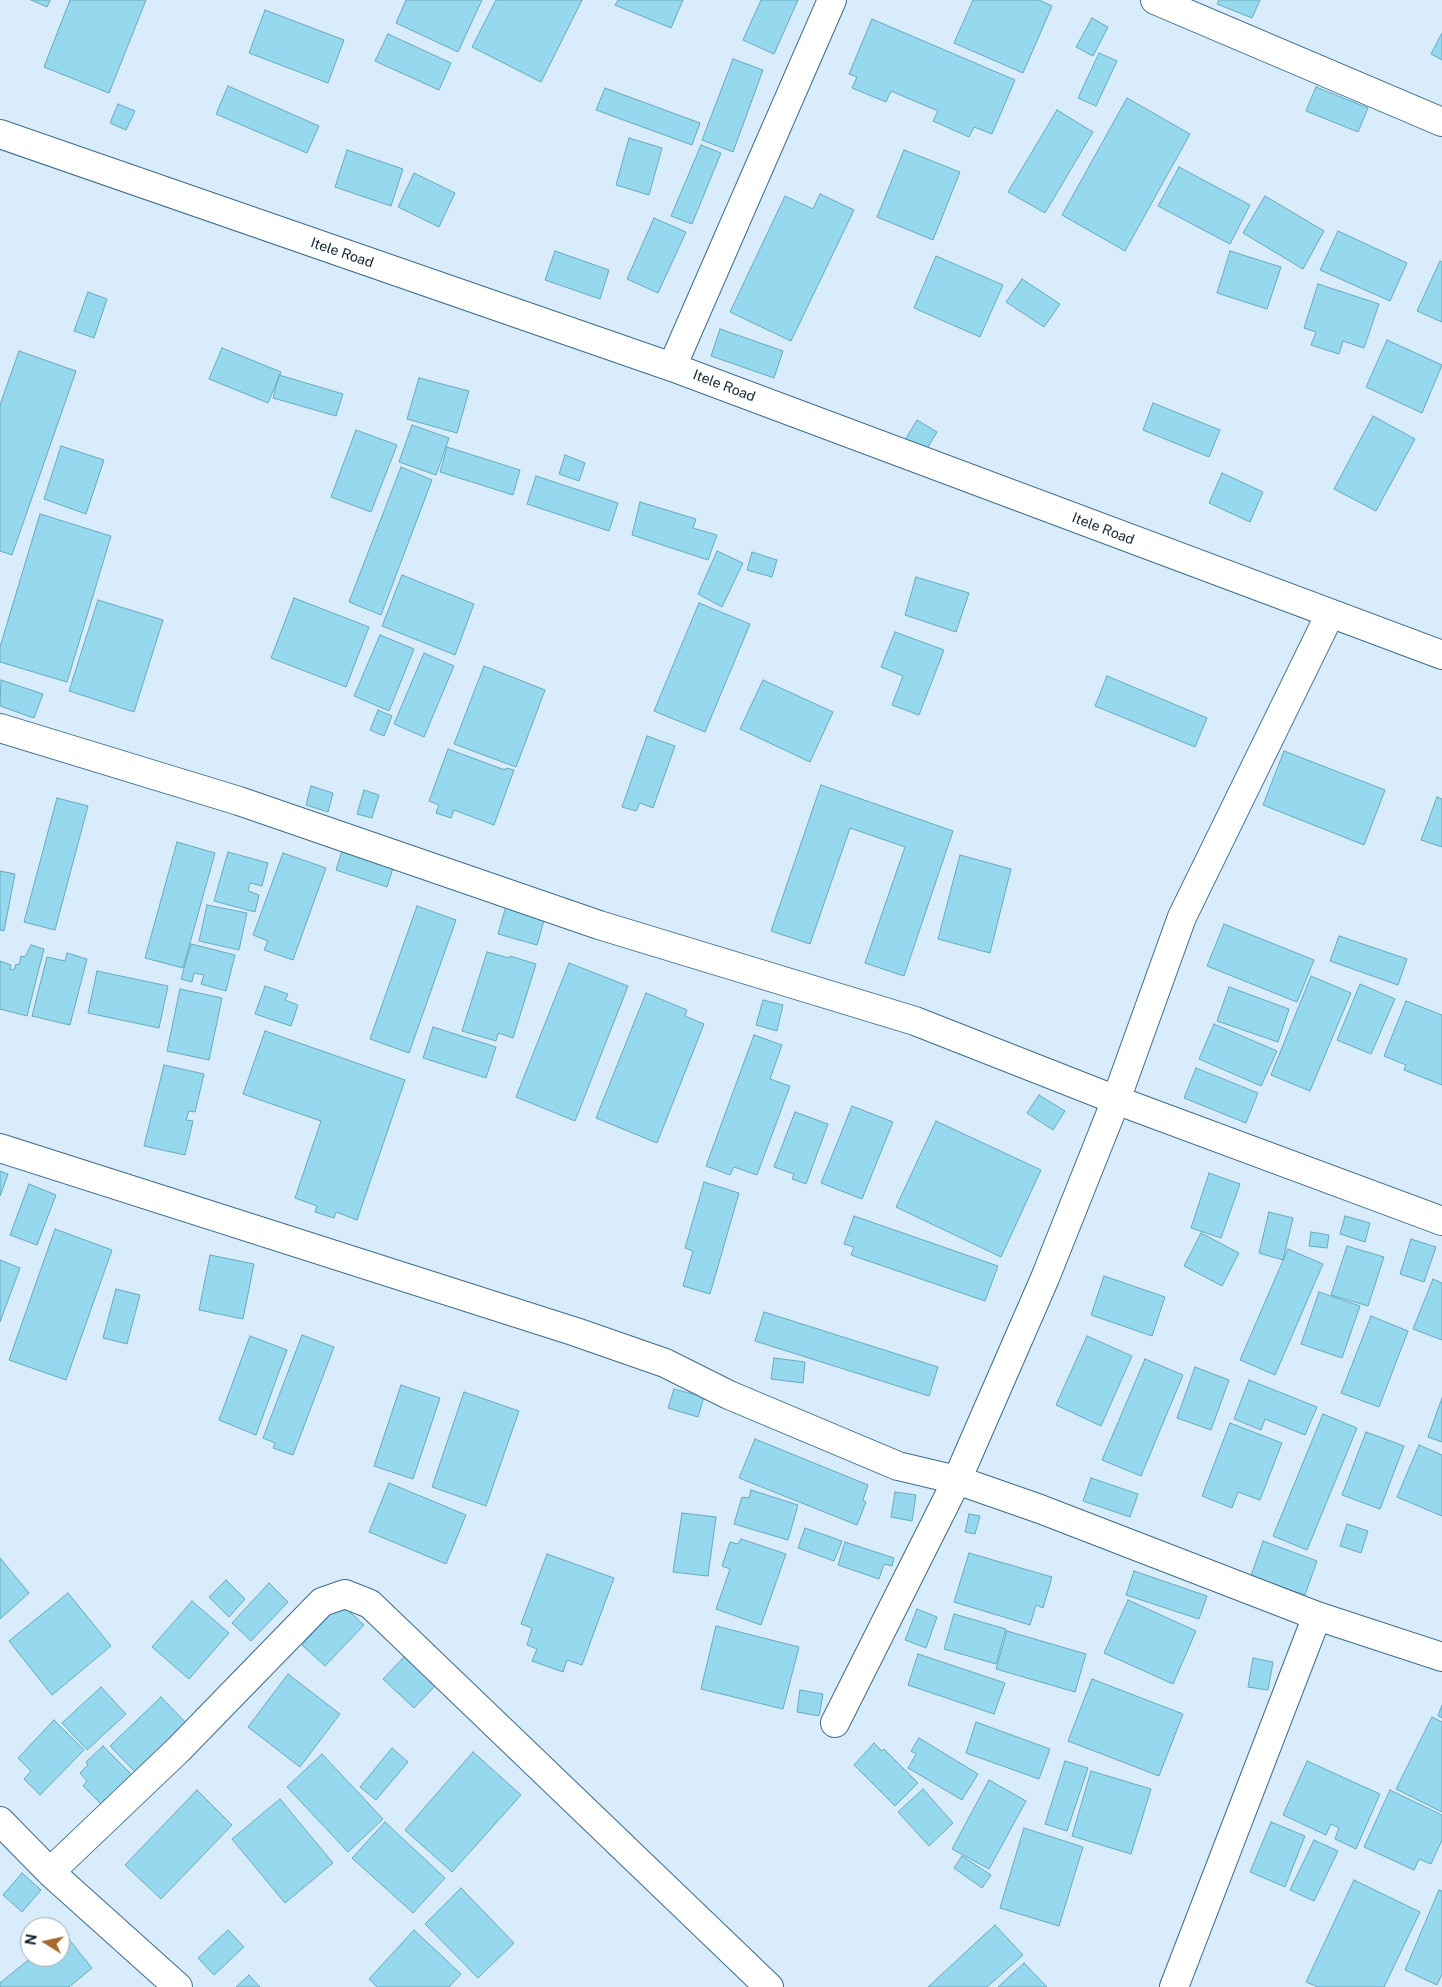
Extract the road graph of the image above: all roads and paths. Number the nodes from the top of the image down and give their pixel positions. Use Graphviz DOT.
graph roads {
  1 [pos="832,0"];
  2 [pos="1155,0"];
  3 [pos="1442,122"];
  4 [pos="0,134"];
  5 [pos="672,367"];
  6 [pos="1330,614"];
  7 [pos="1442,655"];
  8 [pos="0,728"];
  9 [pos="1116,1100"];
  10 [pos="0,1148"];
  11 [pos="1442,1221"];
  12 [pos="957,1480"];
  13 [pos="1317,1616"];
  14 [pos="1442,1657"];
  15 [pos="835,1723"];
  16 [pos="0,1821"];
  17 [pos="50,1872"];
  18 [pos="1177,1986"];
  19 [pos="178,1987"];
  20 [pos="769,1987"];
  1 -- 5 [label="street"];
  2 -- 3 [label="street"];
  4 -- 5 [label="street, Itele Road"];
  5 -- 6 [label="street, Itele Road"];
  6 -- 7 [label="street, Itele Road"];
  6 -- 9 [label="street"];
  8 -- 9 [label="street"];
  9 -- 11 [label="street"];
  9 -- 12 [label="street"];
  10 -- 12 [label="street"];
  12 -- 13 [label="street"];
  12 -- 15 [label="street"];
  13 -- 14 [label="street"];
  13 -- 18 [label="street"];
  16 -- 17 [label="street"];
  17 -- 19 [label="street"];
  17 -- 20 [label="street"];
}
